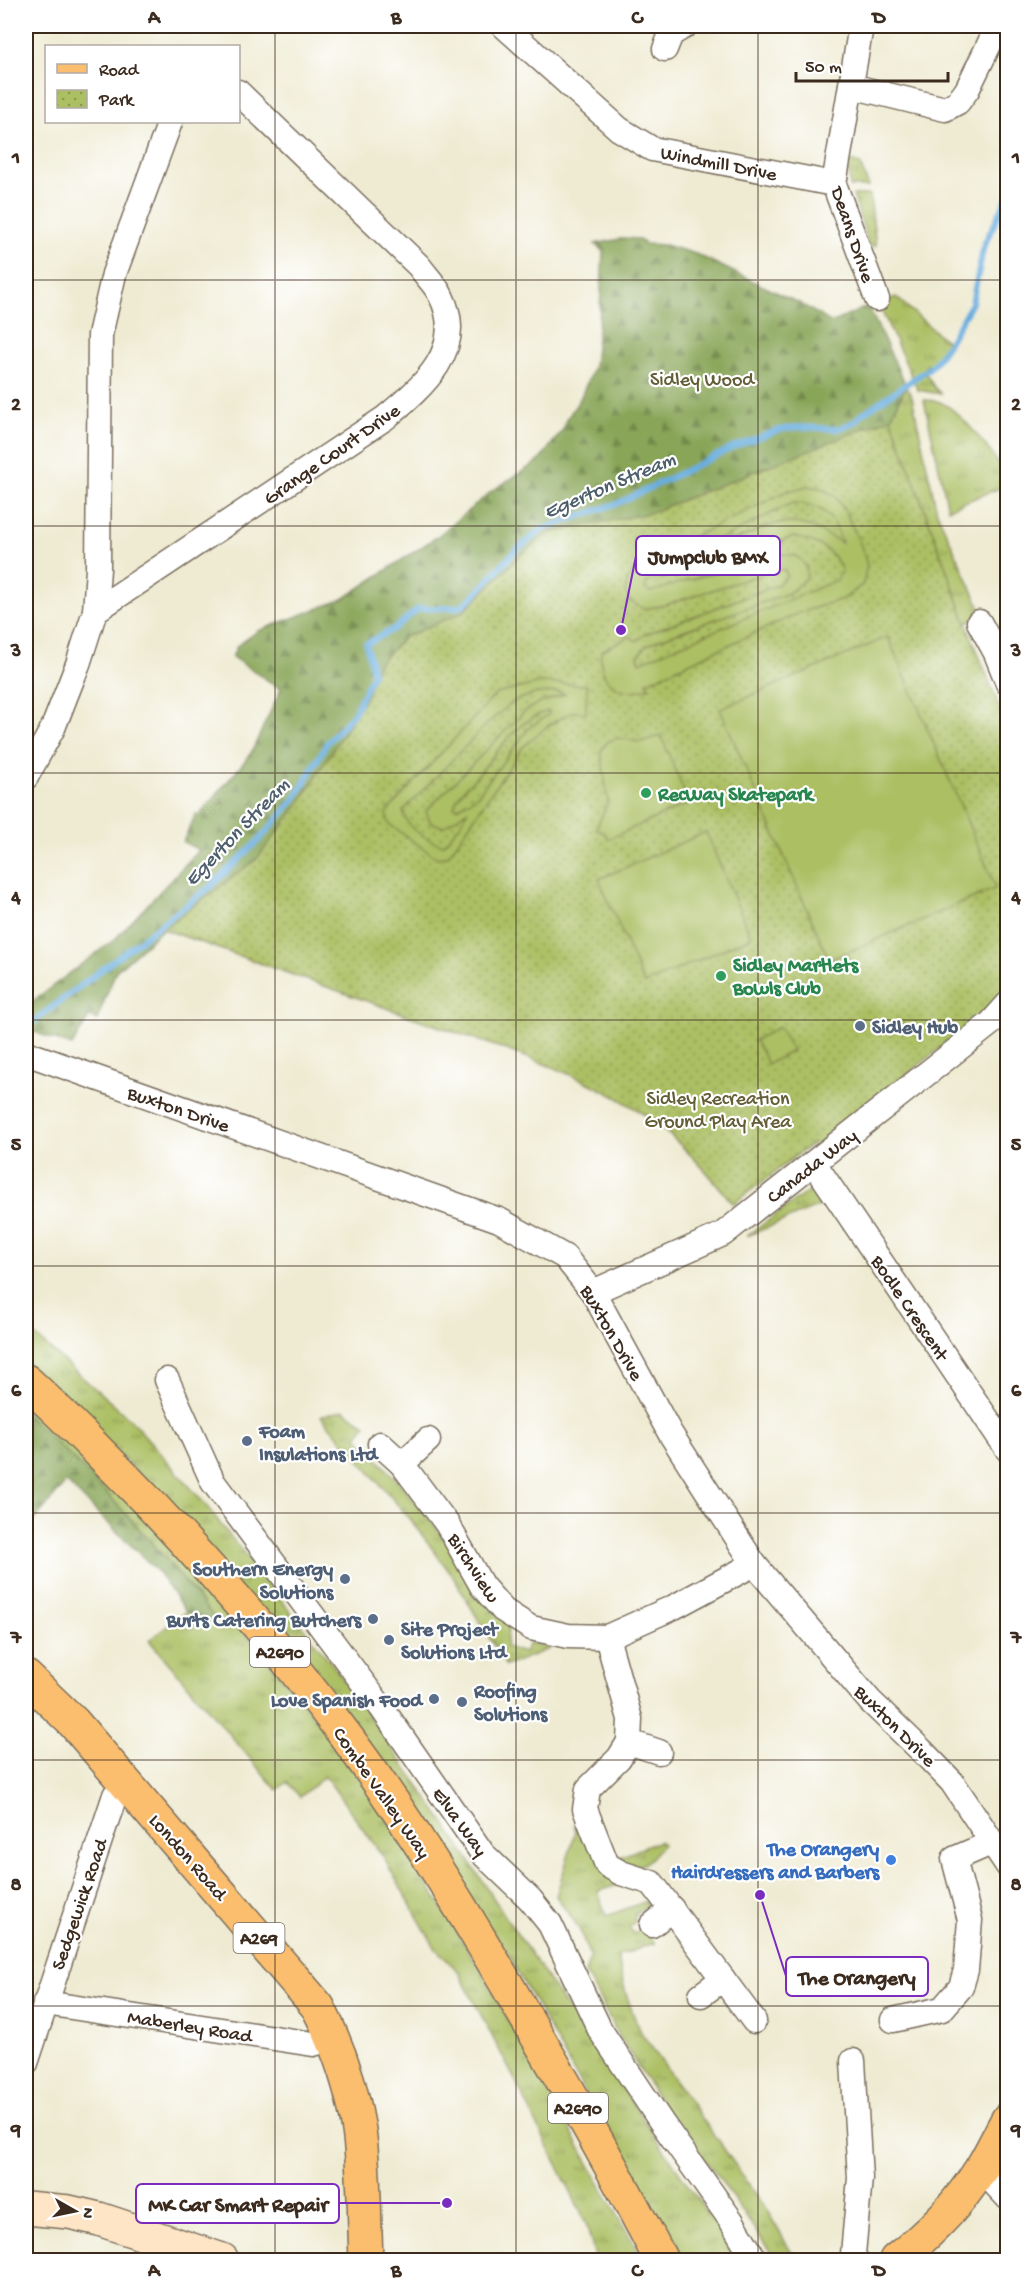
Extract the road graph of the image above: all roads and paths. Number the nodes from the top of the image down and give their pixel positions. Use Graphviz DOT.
graph roads {
  1 [pos="504,26"];
  2 [pos="861,26"];
  3 [pos="998,26"];
  4 [pos="851,86"];
  5 [pos="240,94"];
  6 [pos="170,123"];
  7 [pos="834,184"];
  8 [pos="877,299"];
  9 [pos="95,611"];
  10 [pos="979,622"];
  11 [pos="1002,650"];
  12 [pos="1008,683"];
  13 [pos="26,777"];
  14 [pos="1004,1018"];
  15 [pos="26,1053"];
  16 [pos="814,1163"];
  17 [pos="593,1292"];
  18 [pos="167,1380"];
  19 [pos="26,1381"];
  20 [pos="428,1440"];
  21 [pos="380,1444"];
  22 [pos="1008,1450"];
  23 [pos="402,1464"];
  24 [pos="754,1564"];
  25 [pos="607,1637"];
  26 [pos="26,1677"];
  27 [pos="629,1742"];
  28 [pos="659,1752"];
  29 [pos="126,1782"];
  30 [pos="991,1843"];
  31 [pos="1008,1866"];
  32 [pos="672,1909"];
  33 [pos="652,1925"];
  34 [pos="723,1979"];
  35 [pos="701,1995"];
  36 [pos="45,2003"];
  37 [pos="893,2020"];
  38 [pos="754,2021"];
  39 [pos="334,2038"];
  40 [pos="853,2061"];
  41 [pos="26,2063"];
  42 [pos="1008,2119"];
  43 [pos="981,2169"];
  44 [pos="1008,2198"];
  45 [pos="26,2208"];
  46 [pos="222,2260"];
  47 [pos="366,2260"];
  48 [pos="661,2260"];
  49 [pos="755,2260"];
  50 [pos="855,2260"];
  51 [pos="896,2260"];
  1 -- 7 [label="street, Windmill Drive"];
  2 -- 4 [label="street, Deans Drive"];
  3 -- 4 [label="street"];
  4 -- 7 [label="street, Deans Drive"];
  5 -- 9 [label="street, Grange Court Drive"];
  6 -- 9 [label="street"];
  7 -- 8 [label="street, Deans Drive"];
  9 -- 13 [label="street"];
  10 -- 11 [label="street"];
  11 -- 12 [label="street"];
  14 -- 16 [label="street, Canada Way"];
  15 -- 17 [label="street, Buxton Drive"];
  16 -- 17 [label="street, Canada Way"];
  16 -- 22 [label="street, Bodle Crescent"];
  17 -- 24 [label="street, Buxton Drive"];
  18 -- 49 [label="street, Elva Way"];
  19 -- 48 [label="main road, Combe Valley Way / A2690"];
  20 -- 23 [label="street"];
  21 -- 23 [label="street, Birchview"];
  23 -- 25 [label="street, Birchview"];
  24 -- 25 [label="street, Birchview"];
  24 -- 30 [label="street, Buxton Drive"];
  25 -- 27 [label="street"];
  26 -- 29 [label="main road, London Road / A269"];
  27 -- 28 [label="street"];
  27 -- 32 [label="street"];
  29 -- 36 [label="street, Sedgewick Road"];
  29 -- 39 [label="main road, London Road / A269"];
  30 -- 31 [label="street, Buxton Drive"];
  30 -- 37 [label="street"];
  32 -- 33 [label="street"];
  32 -- 34 [label="street"];
  34 -- 35 [label="street"];
  34 -- 38 [label="street"];
  36 -- 39 [label="street, Maberley Road"];
  36 -- 41 [label="street, Sedgewick Road"];
  39 -- 47 [label="main road, London Road / A269"];
  40 -- 50 [label="street"];
  42 -- 43 [label="main road"];
  43 -- 44 [label="street"];
  43 -- 51 [label="main road"];
  45 -- 46 [label="main road"];
}
